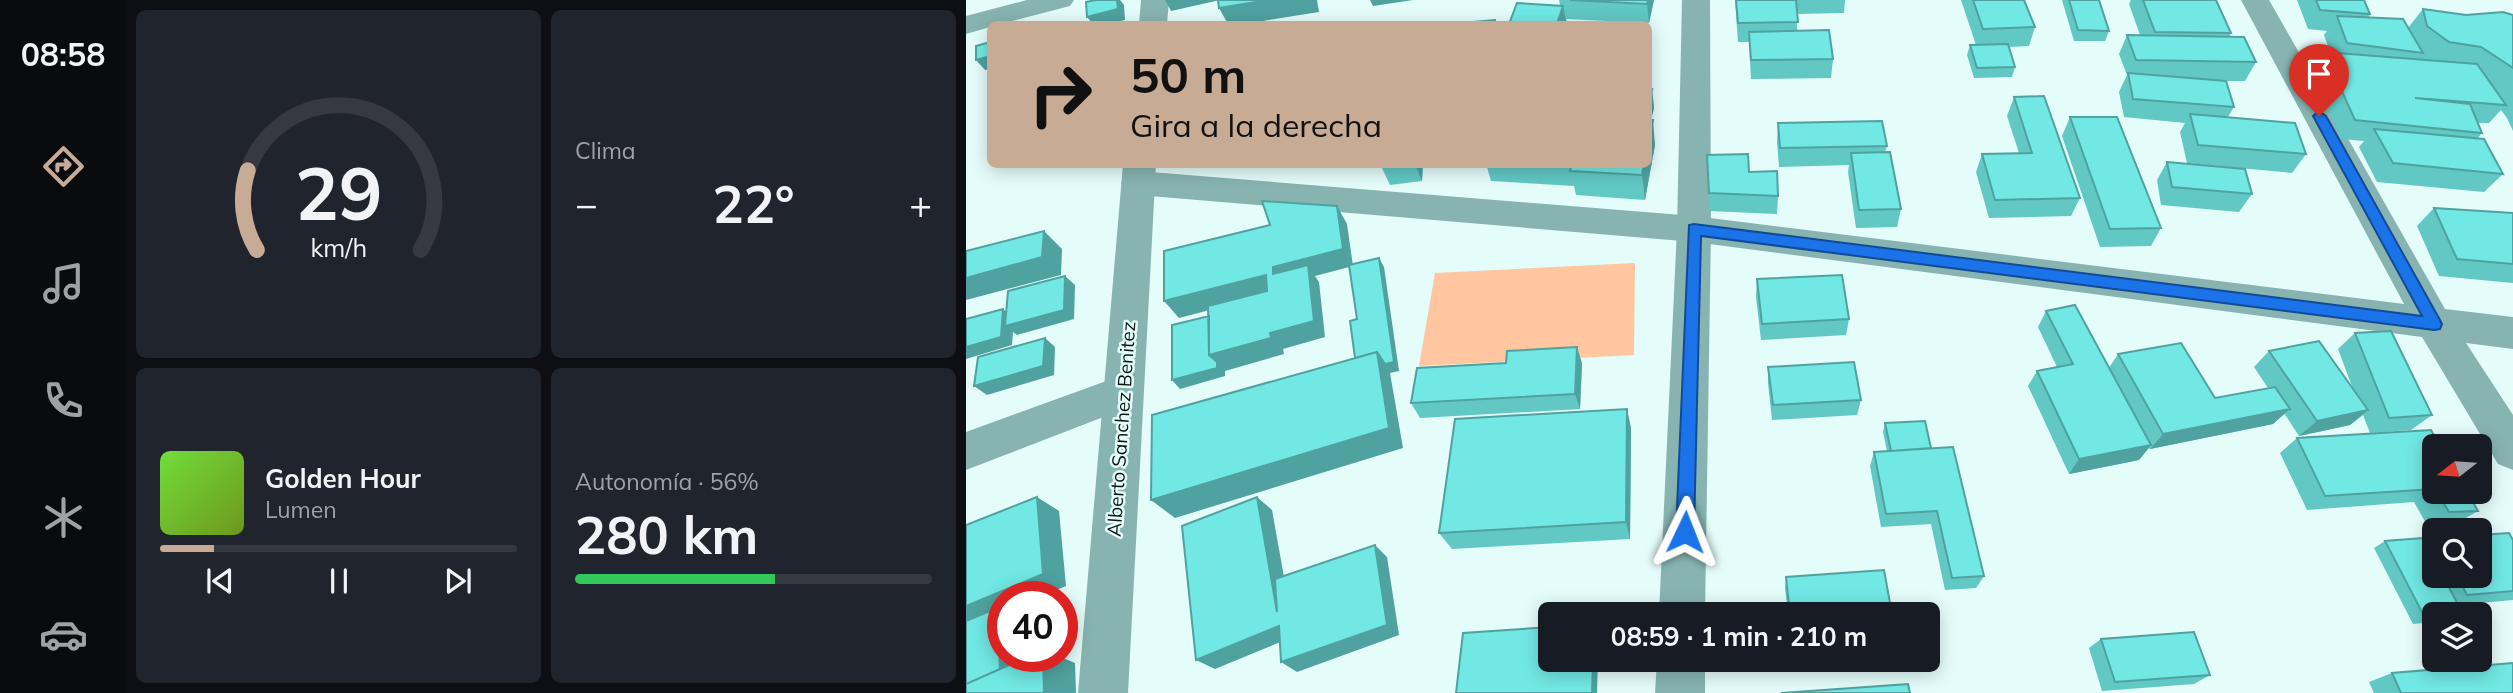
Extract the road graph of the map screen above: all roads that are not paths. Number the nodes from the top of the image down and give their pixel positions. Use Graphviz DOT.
graph roads {
  1 [pos="1060,0"];
  2 [pos="1155,0"];
  3 [pos="1696,0"];
  4 [pos="2255,0"];
  5 [pos="1153,21"];
  6 [pos="966,25"];
  7 [pos="1139,174"];
  8 [pos="1694,229"];
  9 [pos="2434,324"];
  10 [pos="2513,333"];
  11 [pos="1123,391"];
  12 [pos="966,451"];
  13 [pos="2513,451"];
  14 [pos="1682,602"];
  15 [pos="1681,672"];
  16 [pos="1103,693"];
  17 [pos="1680,693"];
  1 -- 6 [label="street"];
  2 -- 5 [label="street"];
  3 -- 8 [label="street"];
  4 -- 9 [label="street"];
  7 -- 8 [label="street"];
  7 -- 11 [label="street, Alberto Sanchez Benitez"];
  8 -- 9 [label="street"];
  8 -- 14 [label="street"];
  9 -- 10 [label="street"];
  9 -- 13 [label="street"];
  11 -- 12 [label="street"];
  11 -- 16 [label="street, Alberto Sanchez Benitez"];
  15 -- 17 [label="street"];
}
